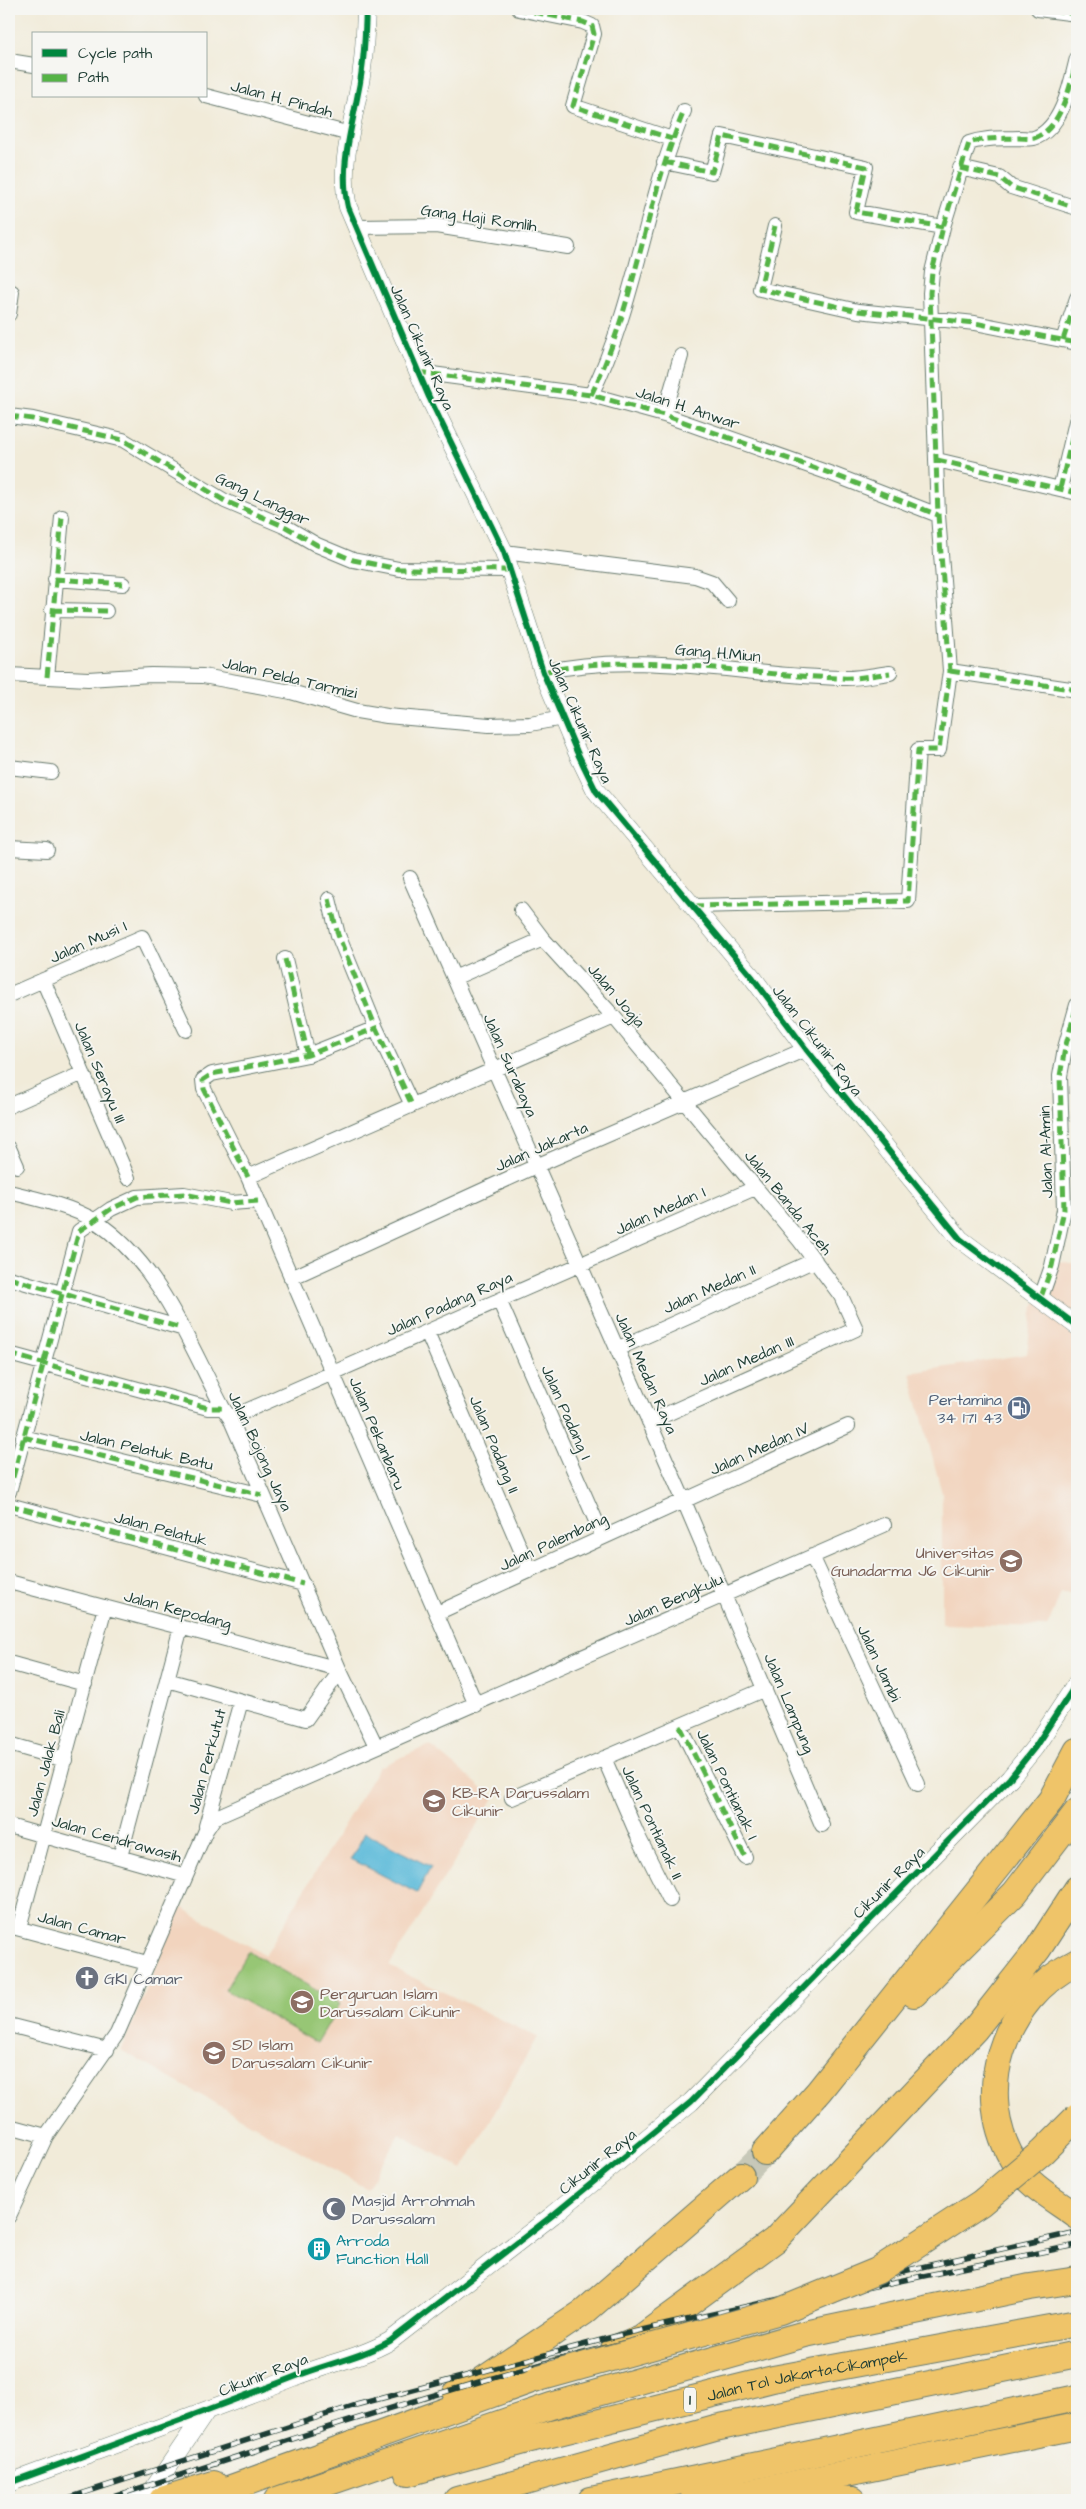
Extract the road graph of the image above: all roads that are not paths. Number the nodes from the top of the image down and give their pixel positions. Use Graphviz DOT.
graph roads {
  1 [pos="366,9"];
  2 [pos="519,9"];
  3 [pos="1038,9"];
  4 [pos="1077,14"];
  5 [pos="1077,58"];
  6 [pos="9,61"];
  7 [pos="32,65"];
  8 [pos="208,97"];
  9 [pos="684,111"];
  10 [pos="350,134"];
  11 [pos="672,139"];
  12 [pos="664,162"];
  13 [pos="960,168"];
  14 [pos="1077,208"];
  15 [pos="775,226"];
  16 [pos="356,227"];
  17 [pos="943,228"];
  18 [pos="568,247"];
  19 [pos="9,292"];
  20 [pos="1077,298"];
  21 [pos="9,314"];
  22 [pos="930,320"];
  23 [pos="1062,340"];
  24 [pos="1077,343"];
  25 [pos="681,356"];
  26 [pos="417,372"];
  27 [pos="591,395"];
  28 [pos="664,415"];
  29 [pos="9,416"];
  30 [pos="1077,416"];
  31 [pos="936,460"];
  32 [pos="1060,489"];
  33 [pos="1077,493"];
  34 [pos="938,515"];
  35 [pos="62,517"];
  36 [pos="504,552"];
  37 [pos="511,570"];
  38 [pos="54,579"];
  39 [pos="123,584"];
  40 [pos="728,601"];
  41 [pos="52,610"];
  42 [pos="106,611"];
  43 [pos="950,671"];
  44 [pos="543,672"];
  45 [pos="890,673"];
  46 [pos="9,675"];
  47 [pos="47,677"];
  48 [pos="1077,690"];
  49 [pos="563,718"];
  50 [pos="9,767"];
  51 [pos="51,772"];
  52 [pos="9,848"];
  53 [pos="47,850"];
  54 [pos="410,878"];
  55 [pos="329,900"];
  56 [pos="694,906"];
  57 [pos="521,910"];
  58 [pos="543,939"];
  59 [pos="285,960"];
  60 [pos="454,978"];
  61 [pos="43,980"];
  62 [pos="9,995"];
  63 [pos="1077,1006"];
  64 [pos="614,1017"];
  65 [pos="376,1028"];
  66 [pos="186,1030"];
  67 [pos="806,1049"];
  68 [pos="308,1054"];
  69 [pos="494,1069"];
  70 [pos="83,1073"];
  71 [pos="685,1103"];
  72 [pos="412,1105"];
  73 [pos="9,1106"];
  74 [pos="9,1148"];
  75 [pos="17,1166"];
  76 [pos="536,1166"];
  77 [pos="248,1176"];
  78 [pos="128,1178"];
  79 [pos="755,1188"];
  80 [pos="9,1192"];
  81 [pos="258,1201"];
  82 [pos="94,1220"];
  83 [pos="815,1260"];
  84 [pos="580,1265"];
  85 [pos="9,1278"];
  86 [pos="291,1278"];
  87 [pos="61,1293"];
  88 [pos="1040,1297"];
  89 [pos="499,1300"];
  90 [pos="1077,1326"];
  91 [pos="181,1328"];
  92 [pos="856,1329"];
  93 [pos="427,1332"];
  94 [pos="617,1349"];
  95 [pos="9,1354"];
  96 [pos="42,1363"];
  97 [pos="333,1373"];
  98 [pos="226,1413"];
  99 [pos="649,1422"];
  100 [pos="848,1426"];
  101 [pos="23,1437"];
  102 [pos="9,1492"];
  103 [pos="262,1495"];
  104 [pos="684,1501"];
  105 [pos="9,1505"];
  106 [pos="884,1525"];
  107 [pos="603,1537"];
  108 [pos="812,1556"];
  109 [pos="530,1571"];
  110 [pos="9,1582"];
  111 [pos="303,1584"];
  112 [pos="724,1595"];
  113 [pos="105,1608"];
  114 [pos="437,1613"];
  115 [pos="180,1627"];
  116 [pos="9,1664"];
  117 [pos="339,1670"];
  118 [pos="167,1680"];
  119 [pos="1077,1683"];
  120 [pos="85,1684"];
  121 [pos="765,1689"];
  122 [pos="241,1701"];
  123 [pos="476,1705"];
  124 [pos="680,1726"];
  125 [pos="9,1744"];
  126 [pos="376,1746"];
  127 [pos="1077,1751"];
  128 [pos="604,1758"];
  129 [pos="65,1760"];
  130 [pos="918,1784"];
  131 [pos="512,1798"];
  132 [pos="1077,1812"];
  133 [pos="822,1825"];
  134 [pos="9,1826"];
  135 [pos="206,1830"];
  136 [pos="44,1836"];
  137 [pos="120,1857"];
  138 [pos="745,1857"];
  139 [pos="186,1876"];
  140 [pos="1077,1889"];
  141 [pos="670,1900"];
  142 [pos="14,1927"];
  143 [pos="1077,1962"];
  144 [pos="147,1963"];
  145 [pos="9,2025"];
  146 [pos="107,2050"];
  147 [pos="819,2091"];
  148 [pos="1077,2118"];
  149 [pos="9,2126"];
  150 [pos="46,2136"];
  151 [pos="765,2152"];
  152 [pos="741,2176"];
  153 [pos="9,2216"];
  154 [pos="1077,2216"];
  155 [pos="1077,2280"];
  156 [pos="1077,2323"];
  157 [pos="1077,2354"];
  158 [pos="539,2378"];
  159 [pos="1077,2398"];
  160 [pos="207,2410"];
  161 [pos="1077,2426"];
  162 [pos="9,2483"];
  163 [pos="744,2494"];
  164 [pos="126,2500"];
  165 [pos="162,2500"];
  166 [pos="198,2500"];
  167 [pos="277,2500"];
  168 [pos="308,2500"];
  169 [pos="457,2500"];
  170 [pos="591,2500"];
  171 [pos="693,2500"];
  172 [pos="853,2500"];
  1 -- 10 [label="street, Jalan Cikunir Raya"];
  2 -- 11 [label="street"];
  3 -- 4 [label="street"];
  5 -- 13 [label="street"];
  6 -- 7 [label="street"];
  8 -- 10 [label="street, Jalan H. Pindah"];
  9 -- 11 [label="street"];
  10 -- 16 [label="street, Jalan Cikunir Raya"];
  11 -- 12 [label="street"];
  12 -- 17 [label="street"];
  12 -- 27 [label="street"];
  13 -- 14 [label="street"];
  13 -- 17 [label="street"];
  15 -- 22 [label="street"];
  16 -- 18 [label="street, Gang Haji Romlih"];
  16 -- 26 [label="street, Jalan Cikunir Raya"];
  17 -- 22 [label="street"];
  19 -- 21 [label="street"];
  20 -- 23 [label="street"];
  22 -- 23 [label="street"];
  22 -- 31 [label="street"];
  23 -- 24 [label="street"];
  25 -- 28 [label="street"];
  26 -- 27 [label="street, Jalan H. Anwar"];
  26 -- 36 [label="street, Jalan Cikunir Raya"];
  27 -- 28 [label="street, Jalan H. Anwar"];
  28 -- 34 [label="street, Jalan H. Anwar"];
  29 -- 37 [label="street, Gang Langgar"];
  30 -- 32 [label="street"];
  31 -- 32 [label="street"];
  31 -- 34 [label="street"];
  32 -- 33 [label="street"];
  34 -- 43 [label="street"];
  35 -- 38 [label="street"];
  36 -- 37 [label="street, Jalan Cikunir Raya"];
  36 -- 40 [label="street"];
  37 -- 44 [label="street, Jalan Cikunir Raya"];
  38 -- 39 [label="street"];
  38 -- 41 [label="street"];
  41 -- 42 [label="street"];
  41 -- 47 [label="street"];
  43 -- 48 [label="street"];
  43 -- 56 [label="street"];
  44 -- 45 [label="street, Gang H.Miun"];
  44 -- 49 [label="street, Jalan Cikunir Raya"];
  46 -- 47 [label="street, Jalan Pelda Tarmizi"];
  47 -- 49 [label="street, Jalan Pelda Tarmizi"];
  49 -- 56 [label="street, Jalan Cikunir Raya"];
  50 -- 51 [label="street"];
  52 -- 53 [label="street"];
  54 -- 60 [label="street, Jalan Surabaya"];
  55 -- 65 [label="street"];
  56 -- 67 [label="street, Jalan Cikunir Raya"];
  57 -- 58 [label="street, Jalan Jogja"];
  58 -- 60 [label="street"];
  58 -- 64 [label="street, Jalan Jogja"];
  59 -- 68 [label="street"];
  60 -- 69 [label="street, Jalan Surabaya"];
  61 -- 62 [label="street, Jalan Musi I"];
  61 -- 66 [label="street, Jalan Musi I"];
  61 -- 70 [label="street, Jalan Serayu III"];
  63 -- 88 [label="street, Jalan Al-Amin"];
  64 -- 69 [label="street"];
  64 -- 71 [label="street, Jalan Jogja"];
  65 -- 68 [label="street"];
  65 -- 72 [label="street"];
  67 -- 71 [label="street, Jalan Jakarta"];
  67 -- 88 [label="street, Jalan Cikunir Raya"];
  68 -- 77 [label="street, Jalan Pekanbaru"];
  69 -- 72 [label="street"];
  69 -- 76 [label="street, Jalan Surabaya"];
  70 -- 73 [label="street"];
  70 -- 78 [label="street, Jalan Serayu III"];
  71 -- 76 [label="street, Jalan Jakarta"];
  71 -- 79 [label="street, Jalan Banda Aceh"];
  72 -- 77 [label="street"];
  74 -- 75 [label="street"];
  76 -- 84 [label="street, Jalan Medan Raya"];
  76 -- 86 [label="street, Jalan Jakarta"];
  77 -- 81 [label="street, Jalan Pekanbaru"];
  79 -- 83 [label="street, Jalan Banda Aceh"];
  79 -- 84 [label="street, Jalan Medan I"];
  80 -- 82 [label="street, Jalan Bojong Jaya"];
  81 -- 82 [label="street"];
  81 -- 86 [label="street, Jalan Pekanbaru"];
  82 -- 87 [label="street"];
  82 -- 91 [label="street, Jalan Bojong Jaya"];
  83 -- 92 [label="street, Jalan Banda Aceh"];
  83 -- 94 [label="street, Jalan Medan II"];
  84 -- 89 [label="street, Jalan Padang Raya"];
  84 -- 94 [label="street, Jalan Medan Raya"];
  85 -- 87 [label="street"];
  86 -- 97 [label="street, Jalan Pekanbaru"];
  87 -- 91 [label="street"];
  87 -- 96 [label="street"];
  88 -- 90 [label="street, Jalan Cikunir Raya"];
  89 -- 93 [label="street, Jalan Padang Raya"];
  89 -- 107 [label="street, Jalan Padang I"];
  91 -- 98 [label="street, Jalan Bojong Jaya"];
  92 -- 99 [label="street, Jalan Medan III"];
  93 -- 97 [label="street, Jalan Padang Raya"];
  93 -- 109 [label="street, Jalan Padang II"];
  94 -- 99 [label="street, Jalan Medan Raya"];
  95 -- 96 [label="street"];
  96 -- 98 [label="street"];
  96 -- 101 [label="street"];
  97 -- 98 [label="street, Jalan Padang Raya"];
  97 -- 114 [label="street, Jalan Pekanbaru"];
  98 -- 103 [label="street, Jalan Bojong Jaya"];
  99 -- 104 [label="street, Jalan Medan Raya"];
  100 -- 104 [label="street, Jalan Medan IV"];
  101 -- 102 [label="street"];
  101 -- 103 [label="street, Jalan Pelatuk Batu"];
  103 -- 111 [label="street, Jalan Bojong Jaya"];
  104 -- 107 [label="street, Jalan Palembang"];
  104 -- 112 [label="street, Jalan Medan Raya"];
  105 -- 111 [label="street, Jalan Pelatuk"];
  106 -- 108 [label="street, Jalan Bengkulu"];
  107 -- 109 [label="street, Jalan Palembang"];
  108 -- 112 [label="street, Jalan Bengkulu"];
  108 -- 130 [label="street, Jalan Jambi"];
  109 -- 114 [label="street, Jalan Palembang"];
  110 -- 113 [label="street, Jalan Kepodang"];
  111 -- 117 [label="street, Jalan Bojong Jaya"];
  112 -- 121 [label="street, Jalan Lampung"];
  112 -- 123 [label="street, Jalan Bengkulu"];
  113 -- 115 [label="street, Jalan Kepodang"];
  113 -- 120 [label="street, Jalan Jalak Bali"];
  114 -- 123 [label="street, Jalan Pekanbaru"];
  115 -- 117 [label="street, Jalan Kepodang"];
  115 -- 118 [label="street"];
  116 -- 120 [label="street"];
  117 -- 122 [label="street"];
  117 -- 126 [label="street, Jalan Bojong Jaya"];
  118 -- 122 [label="street"];
  118 -- 137 [label="street"];
  119 -- 160 [label="street, Cikunir Raya"];
  120 -- 129 [label="street, Jalan Jalak Bali"];
  121 -- 124 [label="street"];
  121 -- 133 [label="street, Jalan Lampung"];
  122 -- 135 [label="street, Jalan Perkutut"];
  123 -- 126 [label="street, Jalan Bengkulu"];
  124 -- 128 [label="street"];
  124 -- 138 [label="street, Jalan Pontianak I"];
  125 -- 129 [label="street"];
  126 -- 135 [label="street, Jalan Bengkulu"];
  127 -- 147 [label="highway"];
  128 -- 131 [label="street"];
  128 -- 141 [label="street, Jalan Pontianak II"];
  129 -- 136 [label="street, Jalan Jalak Bali"];
  132 -- 147 [label="highway"];
  134 -- 136 [label="street, Jalan Cendrawasih"];
  135 -- 139 [label="street, Jalan Perkutut"];
  136 -- 137 [label="street, Jalan Cendrawasih"];
  136 -- 142 [label="street, Jalan Jalak Bali"];
  137 -- 139 [label="street, Jalan Cendrawasih"];
  139 -- 144 [label="street, Jalan Perkutut"];
  140 -- 158 [label="highway, bridge"];
  142 -- 144 [label="street, Jalan Camar"];
  143 -- 154 [label="highway"];
  144 -- 146 [label="street, Jalan Perkutut"];
  145 -- 146 [label="street"];
  146 -- 150 [label="street, Jalan Perkutut"];
  147 -- 151 [label="highway"];
  148 -- 158 [label="highway, bridge"];
  149 -- 150 [label="street"];
  150 -- 153 [label="street, Jalan Perkutut"];
  152 -- 165 [label="highway"];
  155 -- 167 [label="highway"];
  156 -- 168 [label="highway, Jalan Tol Jakarta–Cikampek / 1"];
  157 -- 169 [label="highway, Jalan Tol Jakarta–Cikampek / 1"];
  158 -- 166 [label="highway"];
  159 -- 170 [label="highway"];
  160 -- 162 [label="street, Cikunir Raya"];
  160 -- 164 [label="street"];
  161 -- 163 [label="highway"];
  163 -- 171 [label="highway"];
  163 -- 172 [label="highway"];
}
